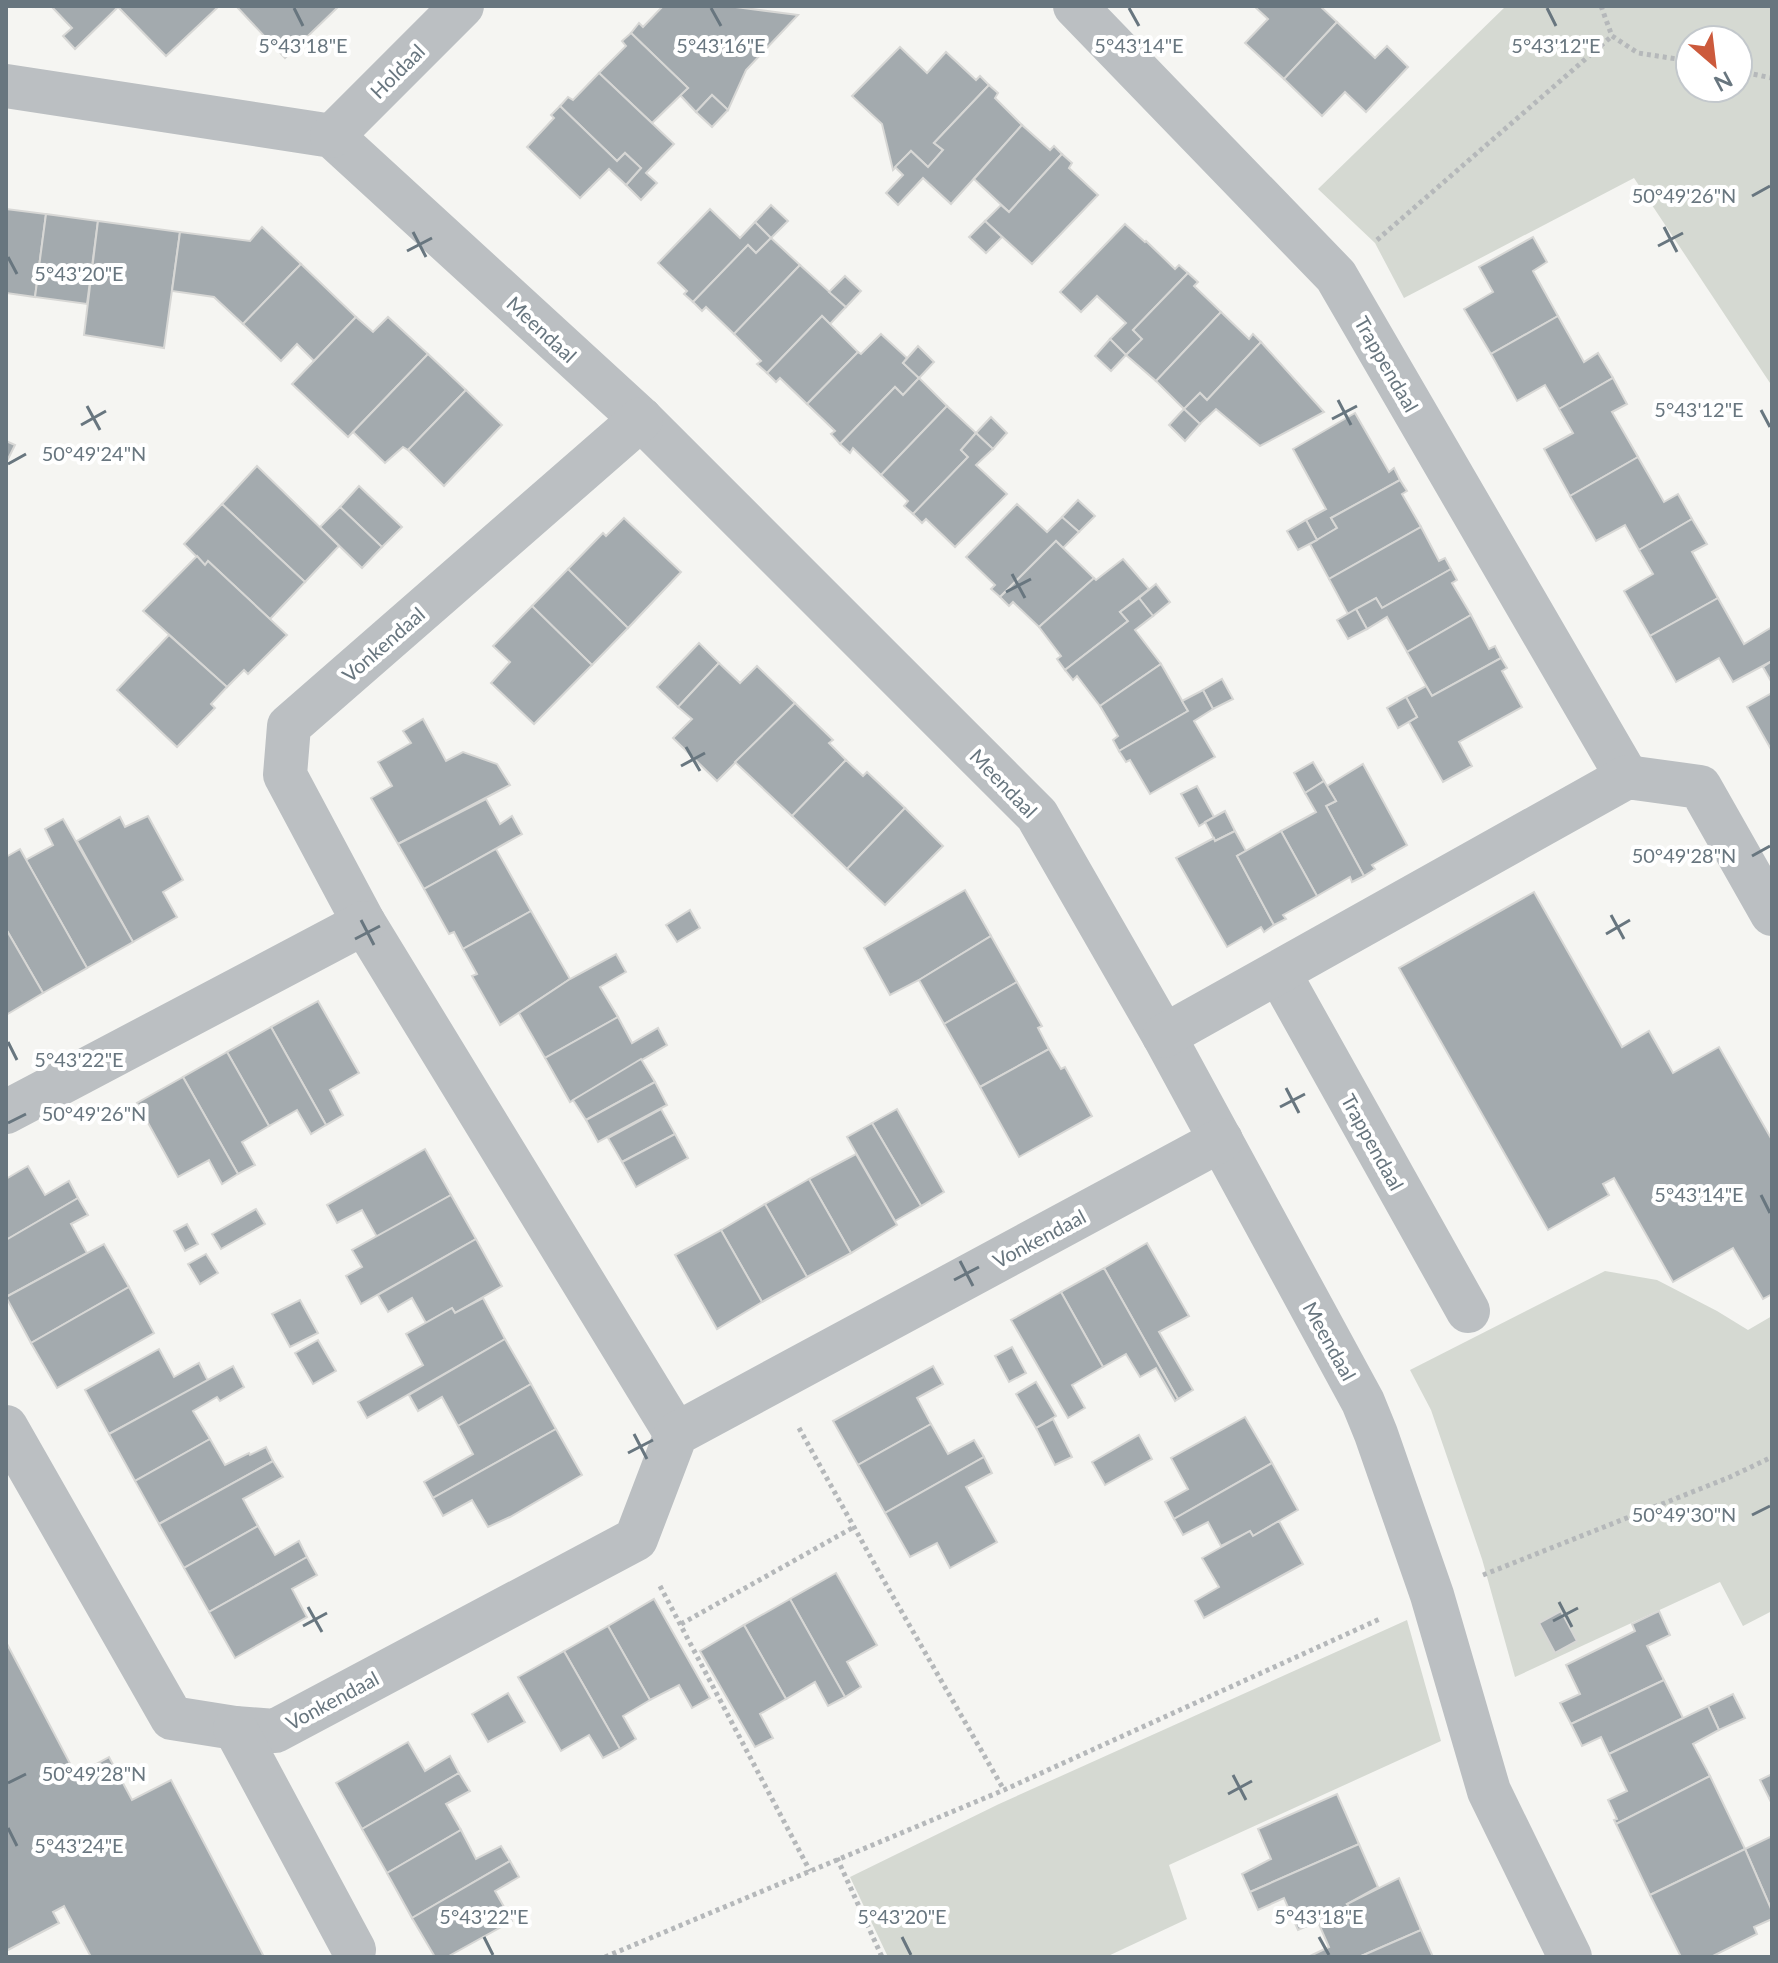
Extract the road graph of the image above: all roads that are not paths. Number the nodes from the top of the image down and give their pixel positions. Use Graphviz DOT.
graph roads {
  1 [pos="462,6"];
  2 [pos="1075,6"];
  3 [pos="6,86"];
  4 [pos="332,136"];
  5 [pos="641,419"];
  6 [pos="1627,777"];
  7 [pos="1772,914"];
  8 [pos="364,923"];
  9 [pos="1279,973"];
  10 [pos="1164,1036"];
  11 [pos="6,1112"];
  12 [pos="1221,1140"];
  13 [pos="1468,1311"];
  14 [pos="6,1427"];
  15 [pos="676,1434"];
  16 [pos="235,1728"];
  17 [pos="354,1950"];
  18 [pos="1570,1957"];
  1 -- 4 [label="street, Holdaal"];
  2 -- 6 [label="street, Trappendaal"];
  3 -- 4 [label="street"];
  4 -- 5 [label="street, Meendaal"];
  5 -- 8 [label="street, Vonkendaal"];
  5 -- 10 [label="street, Meendaal"];
  6 -- 7 [label="street"];
  6 -- 9 [label="street"];
  8 -- 11 [label="street"];
  8 -- 15 [label="street, Vonkendaal"];
  9 -- 10 [label="street"];
  9 -- 13 [label="street, Trappendaal"];
  10 -- 12 [label="street, Meendaal"];
  12 -- 15 [label="street, Vonkendaal"];
  12 -- 18 [label="street, Meendaal"];
  14 -- 16 [label="street, Vonkendaal"];
  15 -- 16 [label="street, Vonkendaal"];
  16 -- 17 [label="street"];
}
